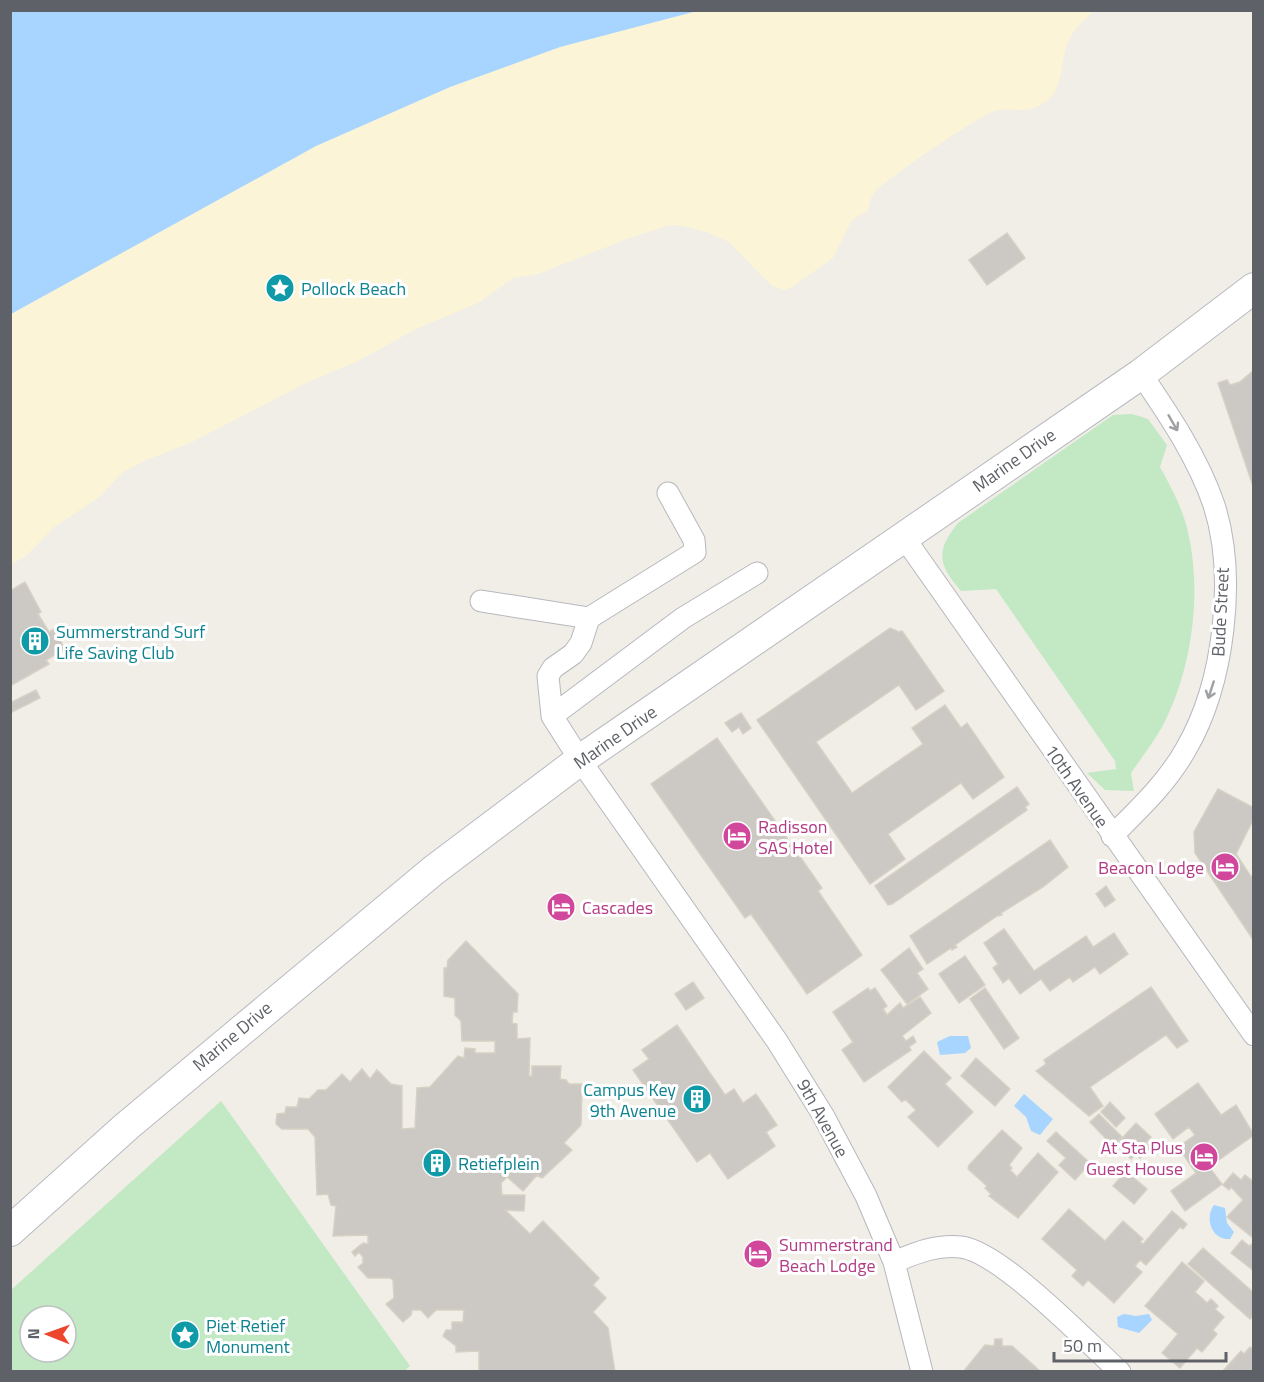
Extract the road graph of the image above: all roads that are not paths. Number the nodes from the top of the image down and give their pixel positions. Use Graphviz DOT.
graph roads {
  1 [pos="1254,288"];
  2 [pos="1141,374"];
  3 [pos="668,493"];
  4 [pos="903,536"];
  5 [pos="757,573"];
  6 [pos="481,601"];
  7 [pos="589,618"];
  8 [pos="552,716"];
  9 [pos="580,760"];
  10 [pos="1112,836"];
  11 [pos="1254,1035"];
  12 [pos="10,1231"];
  13 [pos="894,1262"];
  14 [pos="922,1371"];
  15 [pos="1120,1371"];
  1 -- 2 [label="main road, Marine Drive"];
  2 -- 4 [label="main road, Marine Drive"];
  2 -- 10 [label="street, Bude Street, one-way"];
  3 -- 7 [label="street"];
  4 -- 9 [label="main road, Marine Drive"];
  4 -- 10 [label="street, 10th Avenue"];
  5 -- 8 [label="street"];
  6 -- 7 [label="street"];
  7 -- 8 [label="street"];
  8 -- 9 [label="street, 9th Avenue"];
  9 -- 12 [label="main road, Marine Drive"];
  9 -- 13 [label="street, 9th Avenue"];
  10 -- 11 [label="street, 10th Avenue"];
  13 -- 14 [label="street, 9th Avenue"];
  13 -- 15 [label="street"];
}
